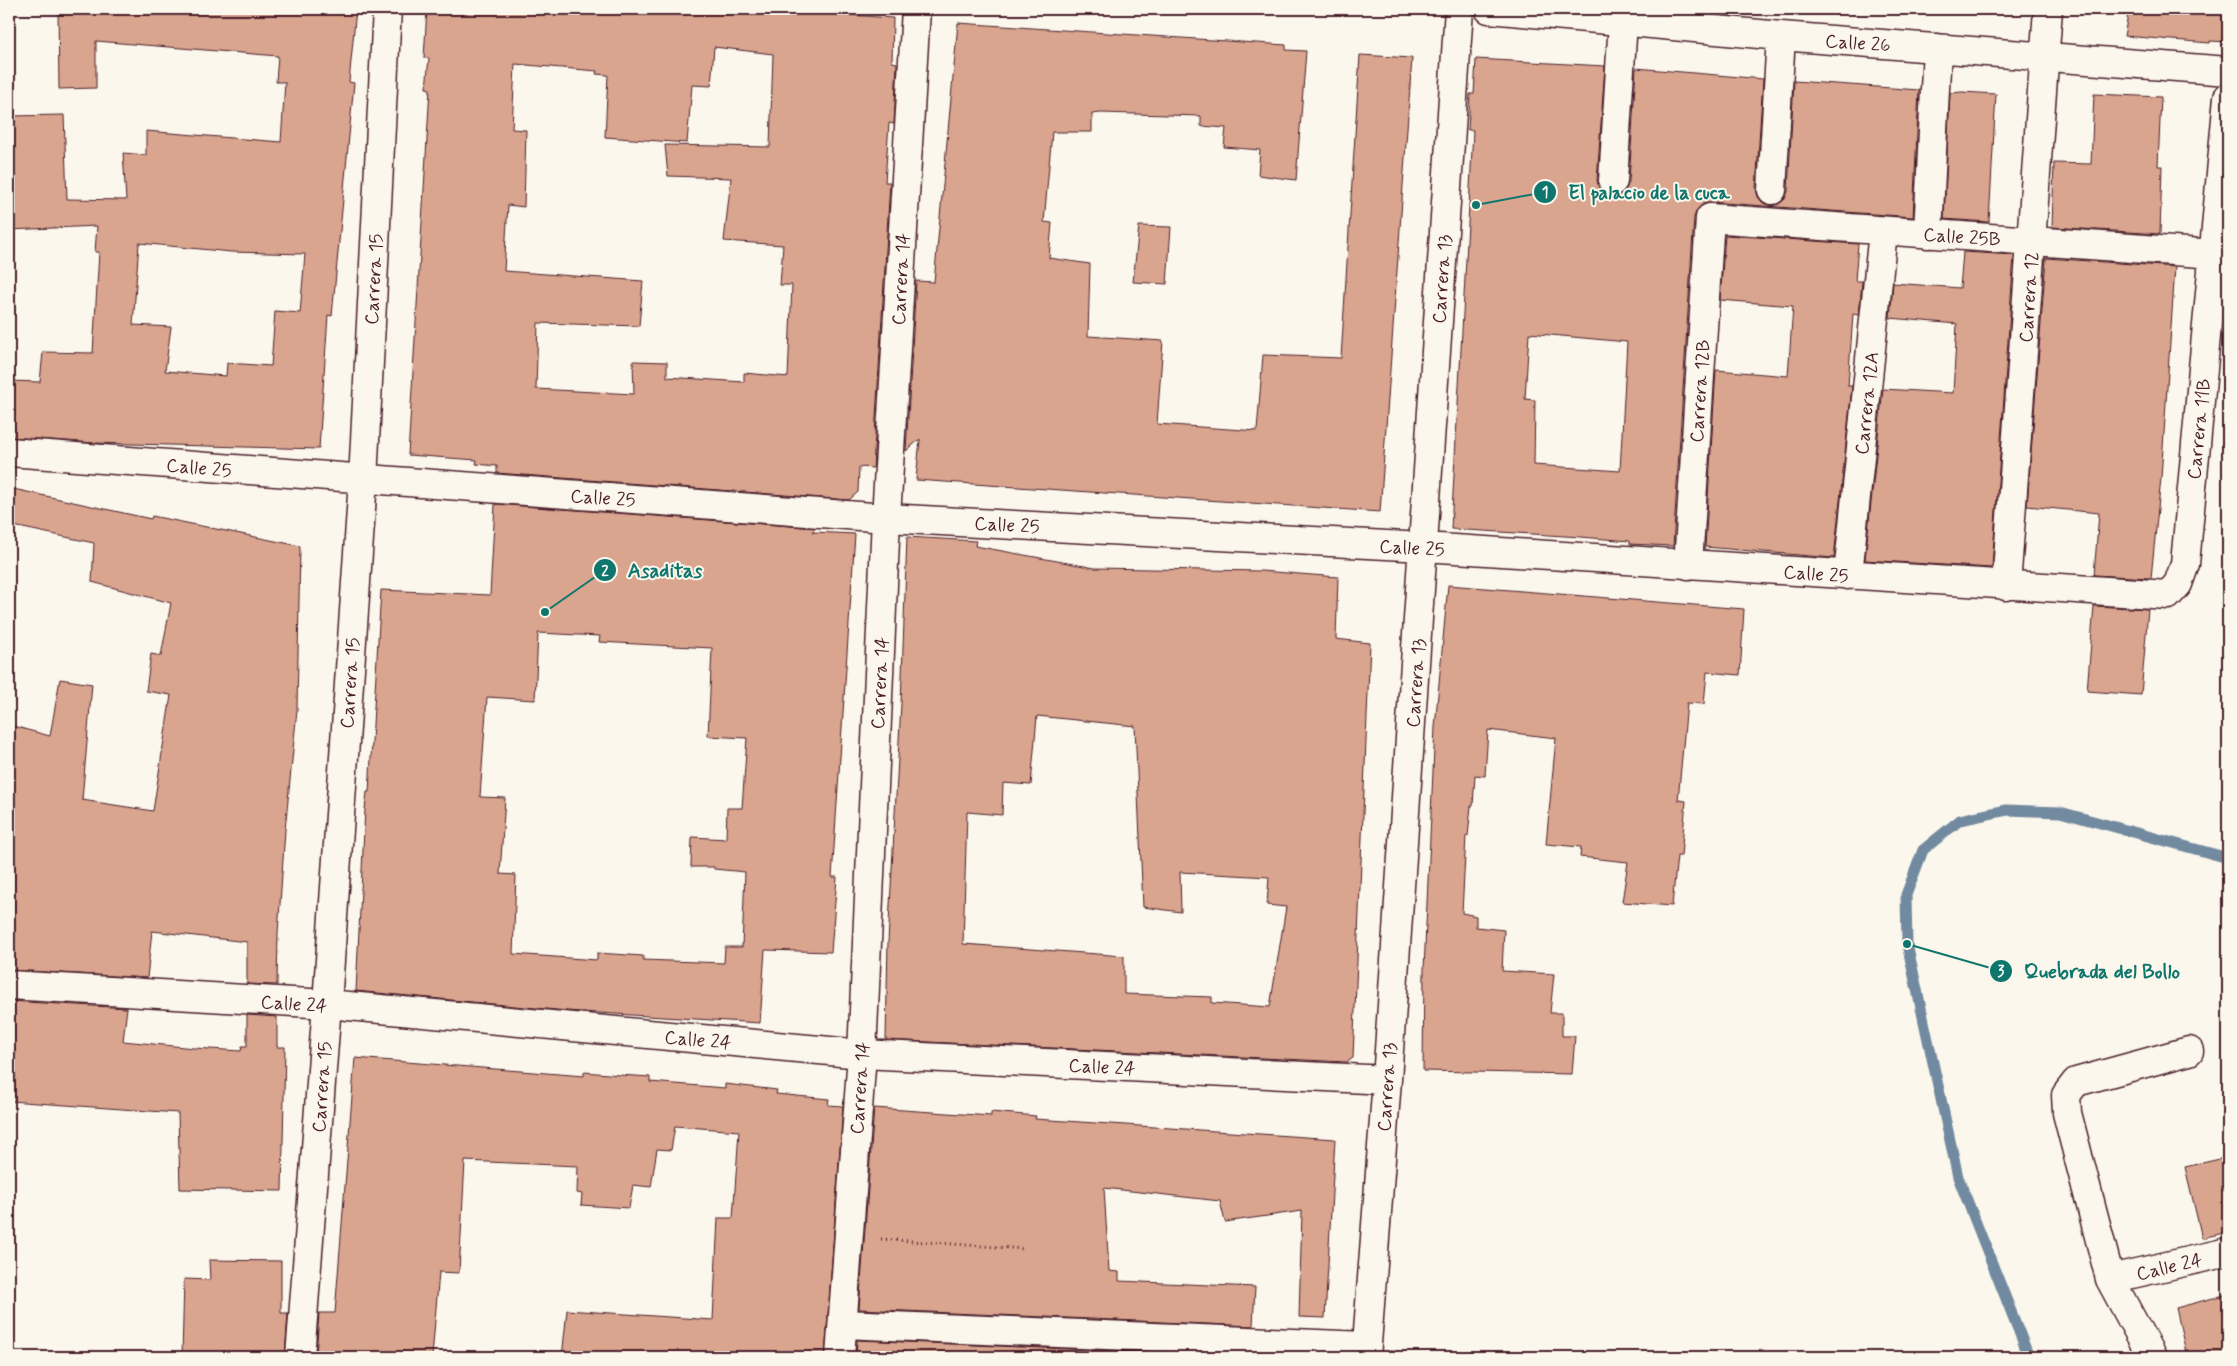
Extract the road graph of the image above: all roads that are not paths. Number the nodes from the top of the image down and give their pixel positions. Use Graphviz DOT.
graph roads {
  1 [pos="387,9"];
  2 [pos="916,9"];
  3 [pos="1459,9"];
  4 [pos="1489,9"];
  5 [pos="2048,9"];
  6 [pos="1623,21"];
  7 [pos="1781,36"];
  8 [pos="1937,48"];
  9 [pos="2045,56"];
  10 [pos="2228,71"];
  11 [pos="2228,97"];
  12 [pos="1612,181"];
  13 [pos="1772,190"];
  14 [pos="1710,218"];
  15 [pos="1883,231"];
  16 [pos="1928,234"];
  17 [pos="2032,241"];
  18 [pos="2215,254"];
  19 [pos="9,452"];
  20 [pos="363,480"];
  21 [pos="886,518"];
  22 [pos="1424,548"];
  23 [pos="1688,565"];
  24 [pos="1848,576"];
  25 [pos="2006,586"];
  26 [pos="9,985"];
  27 [pos="328,1004"];
  28 [pos="2190,1051"];
  29 [pos="862,1054"];
  30 [pos="1387,1080"];
  31 [pos="2228,1252"];
  32 [pos="2110,1279"];
  33 [pos="843,1324"];
  34 [pos="1366,1351"];
  35 [pos="300,1357"];
  36 [pos="840,1357"];
  37 [pos="2152,1357"];
  1 -- 20 [label="street, Carrera 15"];
  2 -- 21 [label="street, Carrera 14"];
  3 -- 22 [label="street, Carrera 13"];
  4 -- 6 [label="street, Calle 26"];
  5 -- 9 [label="street, Carrera 12"];
  6 -- 7 [label="street, Calle 26"];
  6 -- 12 [label="street"];
  7 -- 8 [label="street, Calle 26"];
  7 -- 13 [label="street"];
  8 -- 9 [label="street, Calle 26"];
  8 -- 16 [label="street"];
  9 -- 10 [label="street, Calle 26"];
  9 -- 17 [label="street, Carrera 12"];
  11 -- 18 [label="street, Carrera 11B"];
  14 -- 15 [label="street, Calle 25B"];
  14 -- 23 [label="street, Carrera 12B"];
  15 -- 16 [label="street, Calle 25B"];
  15 -- 24 [label="street, Carrera 12A"];
  16 -- 17 [label="street, Calle 25B"];
  17 -- 18 [label="street, Calle 25B"];
  17 -- 25 [label="street, Carrera 12"];
  18 -- 25 [label="street, Carrera 11B"];
  19 -- 20 [label="street, Calle 25"];
  20 -- 21 [label="street, Calle 25"];
  20 -- 27 [label="street, Carrera 15"];
  21 -- 22 [label="street, Calle 25"];
  21 -- 29 [label="street, Carrera 14"];
  22 -- 23 [label="street, Calle 25"];
  22 -- 30 [label="street, Carrera 13"];
  23 -- 24 [label="street, Calle 25"];
  24 -- 25 [label="street, Calle 25"];
  26 -- 27 [label="street, Calle 24"];
  27 -- 29 [label="street, Calle 24"];
  27 -- 35 [label="street, Carrera 15"];
  28 -- 32 [label="street"];
  29 -- 30 [label="street, Calle 24"];
  29 -- 33 [label="street, Carrera 14"];
  30 -- 34 [label="street, Carrera 13"];
  31 -- 32 [label="street, Calle 24"];
  32 -- 37 [label="street"];
  33 -- 34 [label="street"];
  33 -- 36 [label="street, Carrera 14"];
}
